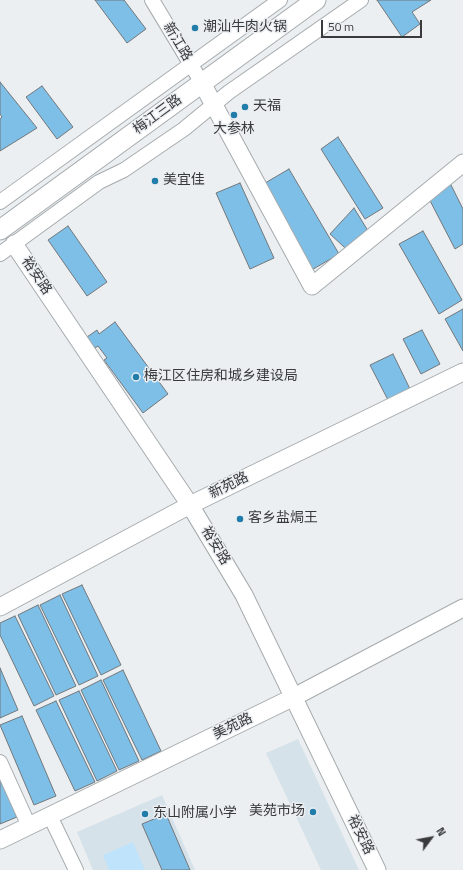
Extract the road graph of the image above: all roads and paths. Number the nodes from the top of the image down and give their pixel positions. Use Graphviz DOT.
graph roads {
  1 [pos="152,0"];
  2 [pos="280,0"];
  3 [pos="316,0"];
  4 [pos="361,0"];
  5 [pos="202,83"];
  6 [pos="463,163"];
  7 [pos="0,202"];
  8 [pos="0,230"];
  9 [pos="14,244"];
  10 [pos="0,254"];
  11 [pos="463,372"];
  12 [pos="190,505"];
  13 [pos="0,607"];
  14 [pos="463,608"];
  15 [pos="294,697"];
  16 [pos="0,762"];
  17 [pos="50,816"];
  18 [pos="29,826"];
  19 [pos="0,840"];
  20 [pos="76,870"];
  21 [pos="377,870"];
  1 -- 5 [label="street, 新江路"];
  2 -- 7 [label="street"];
  3 -- 5 [label="main road, 梅江三路"];
  4 -- 9 [label="street"];
  5 -- 6 [label="street"];
  5 -- 8 [label="main road, 梅江三路"];
  9 -- 10 [label="street"];
  9 -- 12 [label="street, 裕安路"];
  11 -- 12 [label="street, 新苑路"];
  12 -- 13 [label="street, 新苑路"];
  12 -- 15 [label="street, 裕安路"];
  14 -- 15 [label="street, 美苑路"];
  15 -- 17 [label="street, 美苑路"];
  15 -- 21 [label="street, 裕安路"];
  16 -- 18 [label="street"];
  17 -- 18 [label="street, 美苑路"];
  17 -- 20 [label="street"];
  18 -- 19 [label="street, 美苑路"];
}
